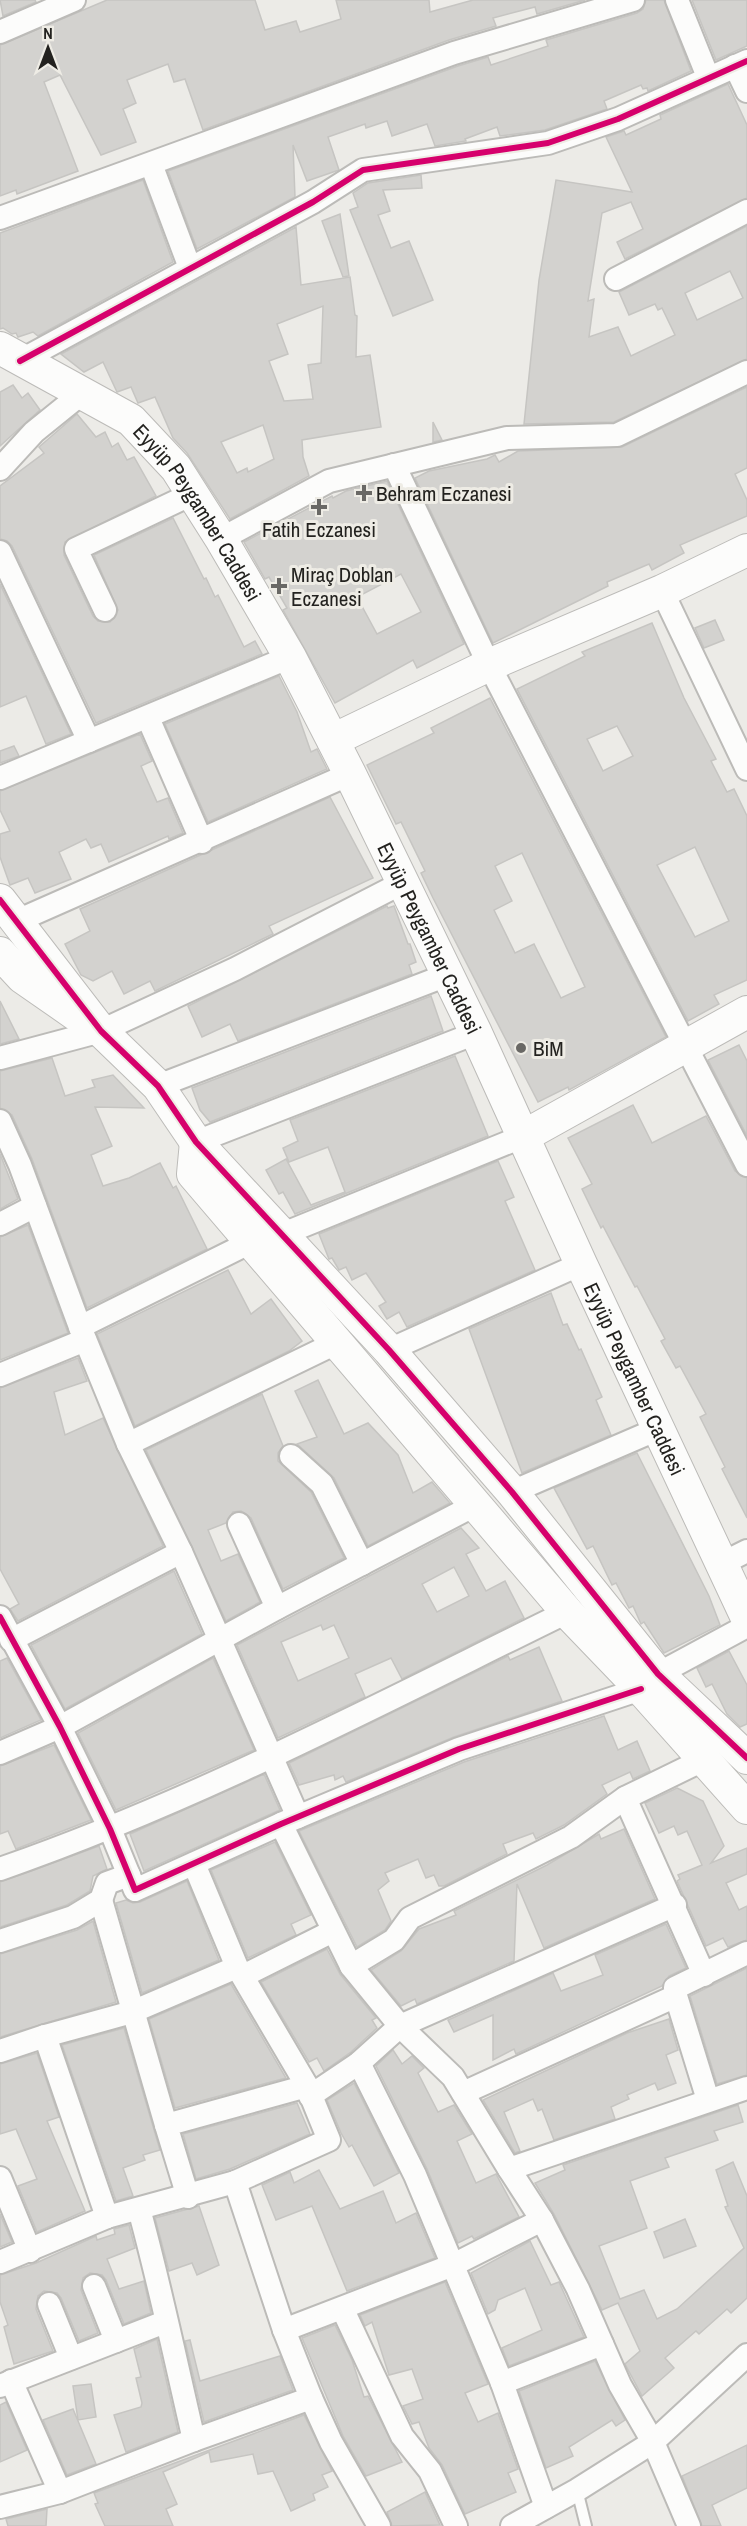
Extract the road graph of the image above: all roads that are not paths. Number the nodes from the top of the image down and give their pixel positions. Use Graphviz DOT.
graph roads {
  1 [pos="74,0"];
  2 [pos="633,0"];
  3 [pos="677,0"];
  4 [pos="582,7"];
  5 [pos="0,32"];
  6 [pos="741,64"];
  7 [pos="708,76"];
  8 [pos="747,91"];
  9 [pos="151,164"];
  10 [pos="747,211"];
  11 [pos="0,218"];
  12 [pos="190,268"];
  13 [pos="615,279"];
  14 [pos="10,354"];
  15 [pos="747,372"];
  16 [pos="81,394"];
  17 [pos="394,465"];
  18 [pos="0,469"];
  19 [pos="192,494"];
  20 [pos="221,539"];
  21 [pos="747,550"];
  22 [pos="0,552"];
  23 [pos="662,591"];
  24 [pos="105,610"];
  25 [pos="290,657"];
  26 [pos="489,665"];
  27 [pos="148,718"];
  28 [pos="333,740"];
  29 [pos="89,741"];
  30 [pos="747,769"];
  31 [pos="350,774"];
  32 [pos="0,778"];
  33 [pos="202,842"];
  34 [pos="402,883"];
  35 [pos="8,911"];
  36 [pos="0,953"];
  37 [pos="447,975"];
  38 [pos="747,1012"];
  39 [pos="101,1031"];
  40 [pos="476,1033"];
  41 [pos="685,1044"];
  42 [pos="0,1058"];
  43 [pos="158,1086"];
  44 [pos="0,1121"];
  45 [pos="524,1136"];
  46 [pos="196,1142"];
  47 [pos="747,1165"];
  48 [pos="34,1206"];
  49 [pos="0,1224"];
  50 [pos="283,1234"];
  51 [pos="251,1242"];
  52 [pos="581,1264"];
  53 [pos="82,1334"];
  54 [pos="338,1342"];
  55 [pos="389,1350"];
  56 [pos="0,1375"];
  57 [pos="658,1429"];
  58 [pos="128,1444"];
  59 [pos="291,1456"];
  60 [pos="512,1492"];
  61 [pos="475,1505"];
  62 [pos="239,1524"];
  63 [pos="181,1552"];
  64 [pos="734,1558"];
  65 [pos="362,1564"];
  66 [pos="277,1608"];
  67 [pos="567,1612"];
  68 [pos="0,1617"];
  69 [pos="747,1618"];
  70 [pos="747,1626"];
  71 [pos="219,1639"];
  72 [pos="11,1640"];
  73 [pos="650,1681"];
  74 [pos="60,1727"];
  75 [pos="0,1754"];
  76 [pos="271,1756"];
  77 [pos="747,1758"];
  78 [pos="705,1759"];
  79 [pos="625,1798"];
  80 [pos="747,1808"];
  81 [pos="289,1820"];
  82 [pos="110,1829"];
  83 [pos="194,1864"];
  84 [pos="0,1869"];
  85 [pos="129,1875"];
  86 [pos="101,1900"];
  87 [pos="675,1905"];
  88 [pos="333,1931"];
  89 [pos="0,1941"];
  90 [pos="747,1953"];
  91 [pos="351,1966"];
  92 [pos="240,1971"];
  93 [pos="704,1975"];
  94 [pos="676,1996"];
  95 [pos="132,2012"];
  96 [pos="400,2026"];
  97 [pos="45,2036"];
  98 [pos="0,2051"];
  99 [pos="359,2063"];
  100 [pos="747,2088"];
  101 [pos="308,2091"];
  102 [pos="463,2093"];
  103 [pos="708,2100"];
  104 [pos="166,2125"];
  105 [pos="509,2169"];
  106 [pos="0,2178"];
  107 [pos="235,2182"];
  108 [pos="188,2197"];
  109 [pos="139,2209"];
  110 [pos="107,2217"];
  111 [pos="542,2220"];
  112 [pos="30,2252"];
  113 [pos="0,2262"];
  114 [pos="453,2265"];
  115 [pos="94,2286"];
  116 [pos="49,2304"];
  117 [pos="343,2310"];
  118 [pos="165,2322"];
  119 [pos="284,2330"];
  120 [pos="116,2341"];
  121 [pos="602,2344"];
  122 [pos="747,2355"];
  123 [pos="71,2358"];
  124 [pos="5,2383"];
  125 [pos="502,2383"];
  126 [pos="310,2398"];
  127 [pos="194,2440"];
  128 [pos="653,2442"];
  129 [pos="577,2490"];
  130 [pos="60,2492"];
  131 [pos="0,2507"];
  132 [pos="546,2507"];
  133 [pos="380,2526"];
  134 [pos="456,2526"];
  135 [pos="512,2526"];
  136 [pos="586,2526"];
  137 [pos="690,2526"];
  1 -- 5 [label="street"];
  2 -- 4 [label="street"];
  3 -- 7 [label="street"];
  4 -- 9 [label="street"];
  6 -- 7 [label="street"];
  6 -- 8 [label="street"];
  7 -- 12 [label="street"];
  9 -- 11 [label="street"];
  9 -- 12 [label="street"];
  10 -- 13 [label="street"];
  12 -- 14 [label="street"];
  14 -- 16 [label="street, Eyyüp Peygamber Caddesi"];
  15 -- 17 [label="street"];
  16 -- 18 [label="street"];
  16 -- 19 [label="street, Eyyüp Peygamber Caddesi"];
  17 -- 20 [label="street"];
  17 -- 26 [label="street"];
  19 -- 20 [label="street, Eyyüp Peygamber Caddesi"];
  19 -- 24 [label="street"];
  20 -- 25 [label="street, Eyyüp Peygamber Caddesi"];
  21 -- 23 [label="street"];
  22 -- 29 [label="street"];
  23 -- 26 [label="street"];
  23 -- 30 [label="street"];
  25 -- 27 [label="street"];
  25 -- 28 [label="street, Eyyüp Peygamber Caddesi"];
  26 -- 28 [label="street"];
  26 -- 41 [label="street"];
  27 -- 29 [label="street"];
  27 -- 33 [label="street"];
  28 -- 31 [label="street, Eyyüp Peygamber Caddesi"];
  29 -- 32 [label="street"];
  31 -- 33 [label="street"];
  31 -- 34 [label="street, Eyyüp Peygamber Caddesi"];
  33 -- 35 [label="street"];
  34 -- 37 [label="street, Eyyüp Peygamber Caddesi"];
  34 -- 39 [label="street"];
  35 -- 39 [label="street"];
  36 -- 39 [label="street"];
  37 -- 40 [label="street, Eyyüp Peygamber Caddesi"];
  37 -- 43 [label="street"];
  38 -- 41 [label="street"];
  39 -- 42 [label="street"];
  39 -- 43 [label="street"];
  40 -- 45 [label="street, Eyyüp Peygamber Caddesi"];
  40 -- 46 [label="street"];
  41 -- 45 [label="street"];
  41 -- 47 [label="street"];
  43 -- 46 [label="street"];
  44 -- 48 [label="street"];
  45 -- 50 [label="street"];
  45 -- 52 [label="street, Eyyüp Peygamber Caddesi"];
  46 -- 50 [label="street"];
  46 -- 51 [label="street"];
  48 -- 49 [label="street"];
  48 -- 53 [label="street"];
  50 -- 55 [label="street"];
  51 -- 53 [label="street"];
  51 -- 54 [label="street"];
  52 -- 55 [label="street"];
  52 -- 57 [label="street, Eyyüp Peygamber Caddesi"];
  53 -- 56 [label="street"];
  53 -- 58 [label="street"];
  54 -- 58 [label="street"];
  54 -- 61 [label="street"];
  55 -- 60 [label="street"];
  57 -- 60 [label="street"];
  57 -- 64 [label="street, Eyyüp Peygamber Caddesi"];
  58 -- 63 [label="street"];
  59 -- 65 [label="street"];
  60 -- 73 [label="street"];
  61 -- 65 [label="street"];
  61 -- 67 [label="street"];
  62 -- 66 [label="street"];
  63 -- 71 [label="street"];
  63 -- 72 [label="street"];
  64 -- 69 [label="street, Eyyüp Peygamber Caddesi"];
  65 -- 66 [label="street"];
  66 -- 71 [label="street"];
  67 -- 73 [label="street"];
  67 -- 76 [label="street"];
  68 -- 72 [label="street"];
  70 -- 73 [label="street"];
  71 -- 74 [label="street"];
  71 -- 76 [label="street"];
  72 -- 74 [label="street"];
  73 -- 77 [label="street"];
  73 -- 78 [label="street"];
  73 -- 81 [label="street"];
  74 -- 75 [label="street"];
  74 -- 82 [label="street"];
  76 -- 81 [label="street"];
  76 -- 82 [label="street"];
  78 -- 79 [label="street"];
  78 -- 80 [label="street"];
  79 -- 87 [label="street"];
  79 -- 91 [label="street"];
  81 -- 83 [label="street"];
  81 -- 88 [label="street"];
  82 -- 84 [label="street"];
  82 -- 85 [label="street"];
  83 -- 85 [label="street"];
  83 -- 92 [label="street"];
  85 -- 86 [label="street"];
  86 -- 89 [label="street"];
  86 -- 95 [label="street"];
  87 -- 93 [label="street"];
  87 -- 96 [label="street"];
  88 -- 91 [label="street"];
  88 -- 92 [label="street"];
  90 -- 93 [label="street"];
  91 -- 96 [label="street"];
  92 -- 95 [label="street"];
  92 -- 101 [label="street"];
  93 -- 94 [label="street"];
  94 -- 102 [label="street"];
  94 -- 103 [label="street"];
  95 -- 97 [label="street"];
  95 -- 104 [label="street"];
  96 -- 99 [label="street"];
  96 -- 102 [label="street"];
  97 -- 98 [label="street"];
  97 -- 110 [label="street"];
  99 -- 101 [label="street"];
  99 -- 114 [label="street"];
  100 -- 103 [label="street"];
  101 -- 104 [label="street"];
  101 -- 107 [label="street"];
  102 -- 105 [label="street"];
  103 -- 105 [label="street"];
  104 -- 108 [label="street"];
  105 -- 111 [label="street"];
  106 -- 112 [label="street"];
  107 -- 108 [label="street"];
  107 -- 119 [label="street"];
  108 -- 109 [label="street"];
  109 -- 110 [label="street"];
  109 -- 118 [label="street"];
  110 -- 112 [label="street"];
  111 -- 114 [label="street"];
  111 -- 121 [label="street"];
  112 -- 113 [label="street"];
  114 -- 117 [label="street"];
  114 -- 125 [label="street"];
  115 -- 120 [label="street"];
  116 -- 123 [label="street"];
  117 -- 119 [label="street"];
  117 -- 134 [label="street"];
  118 -- 120 [label="street"];
  118 -- 127 [label="street"];
  119 -- 126 [label="street"];
  120 -- 123 [label="street"];
  121 -- 125 [label="street"];
  121 -- 128 [label="street"];
  122 -- 128 [label="street"];
  123 -- 124 [label="street"];
  124 -- 130 [label="street"];
  125 -- 132 [label="street"];
  126 -- 127 [label="street"];
  126 -- 133 [label="street"];
  127 -- 130 [label="street"];
  128 -- 129 [label="street"];
  128 -- 137 [label="street"];
  129 -- 132 [label="street"];
  129 -- 136 [label="lane"];
  130 -- 131 [label="street"];
  132 -- 135 [label="street"];
}
